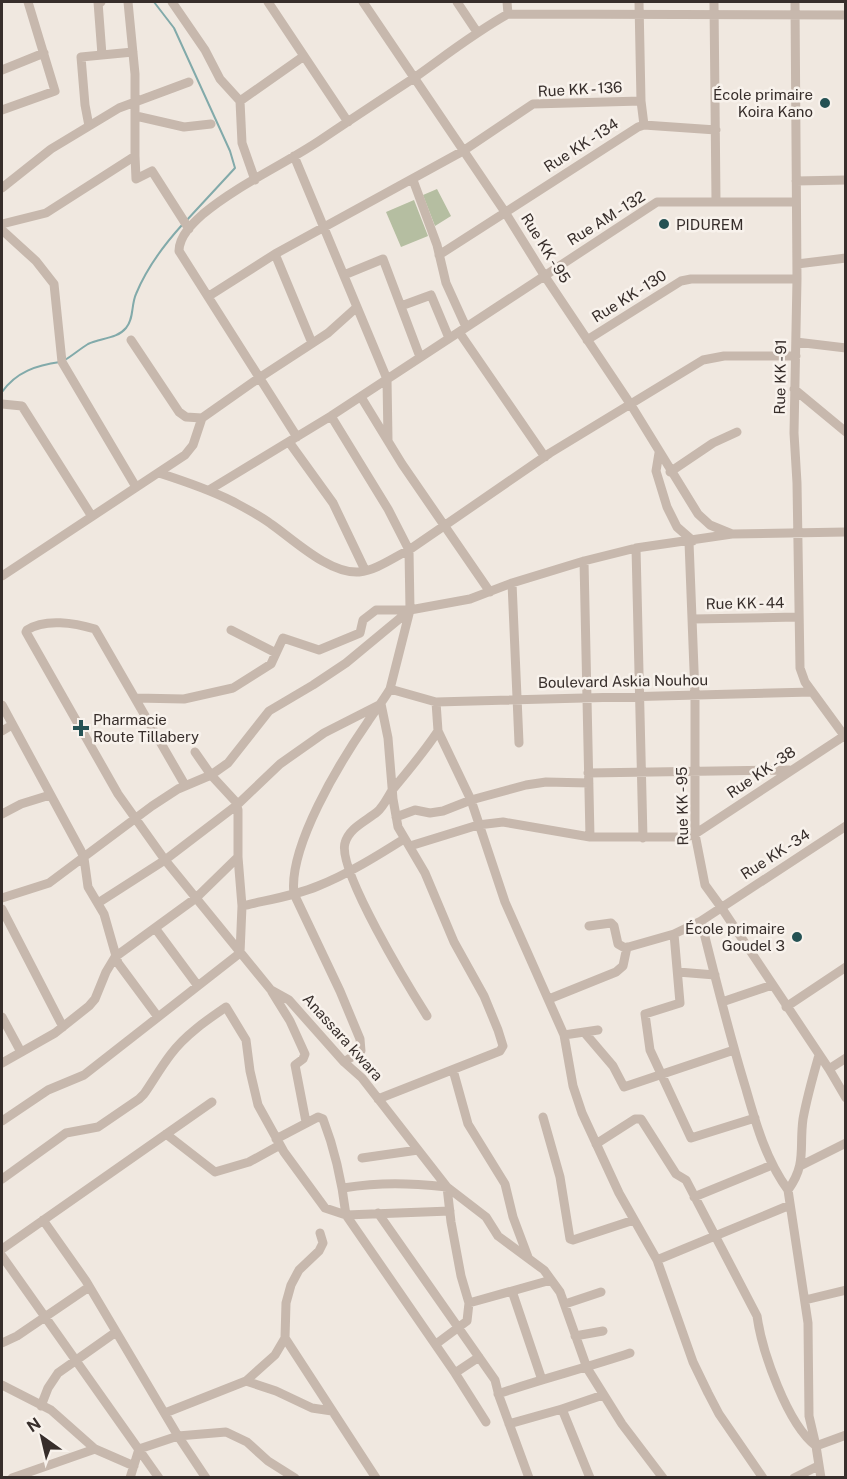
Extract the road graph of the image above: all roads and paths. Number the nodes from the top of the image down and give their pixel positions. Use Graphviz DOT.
graph roads {
  1 [pos="28,2"];
  2 [pos="99,2"];
  3 [pos="128,2"];
  4 [pos="172,2"];
  5 [pos="268,2"];
  6 [pos="363,2"];
  7 [pos="457,2"];
  8 [pos="507,2"];
  9 [pos="639,2"];
  10 [pos="714,2"];
  11 [pos="795,2"];
  12 [pos="508,14"];
  13 [pos="846,15"];
  14 [pos="640,16"];
  15 [pos="715,16"];
  16 [pos="796,17"];
  17 [pos="477,32"];
  18 [pos="133,52"];
  19 [pos="44,53"];
  20 [pos="102,55"];
  21 [pos="304,57"];
  22 [pos="2,70"];
  23 [pos="413,78"];
  24 [pos="189,82"];
  25 [pos="240,100"];
  26 [pos="640,101"];
  27 [pos="135,104"];
  28 [pos="2,110"];
  29 [pos="136,116"];
  30 [pos="348,122"];
  31 [pos="211,124"];
  32 [pos="644,125"];
  33 [pos="89,126"];
  34 [pos="716,130"];
  35 [pos="463,152"];
  36 [pos="135,156"];
  37 [pos="294,156"];
  38 [pos="255,180"];
  39 [pos="413,180"];
  40 [pos="846,180"];
  41 [pos="796,181"];
  42 [pos="2,188"];
  43 [pos="716,201"];
  44 [pos="796,202"];
  45 [pos="505,212"];
  46 [pos="2,224"];
  47 [pos="324,227"];
  48 [pos="189,229"];
  49 [pos="2,230"];
  50 [pos="275,254"];
  51 [pos="439,255"];
  52 [pos="846,258"];
  53 [pos="797,264"];
  54 [pos="344,275"];
  55 [pos="544,275"];
  56 [pos="796,279"];
  57 [pos="209,296"];
  58 [pos="401,306"];
  59 [pos="357,307"];
  60 [pos="463,329"];
  61 [pos="449,338"];
  62 [pos="131,340"];
  63 [pos="587,340"];
  64 [pos="796,342"];
  65 [pos="312,343"];
  66 [pos="846,348"];
  67 [pos="796,356"];
  68 [pos="420,357"];
  69 [pos="259,378"];
  70 [pos="387,380"];
  71 [pos="794,389"];
  72 [pos="360,397"];
  73 [pos="2,404"];
  74 [pos="631,405"];
  75 [pos="331,416"];
  76 [pos="202,418"];
  77 [pos="737,432"];
  78 [pos="846,432"];
  79 [pos="293,440"];
  80 [pos="388,440"];
  81 [pos="659,453"];
  82 [pos="545,457"];
  83 [pos="670,472"];
  84 [pos="159,473"];
  85 [pos="136,487"];
  86 [pos="209,490"];
  87 [pos="91,515"];
  88 [pos="445,527"];
  89 [pos="846,532"];
  90 [pos="732,534"];
  91 [pos="797,534"];
  92 [pos="691,541"];
  93 [pos="636,549"];
  94 [pos="410,550"];
  95 [pos="584,561"];
  96 [pos="365,570"];
  97 [pos="2,576"];
  98 [pos="513,583"];
  99 [pos="490,592"];
  100 [pos="410,610"];
  101 [pos="797,617"];
  102 [pos="693,619"];
  103 [pos="231,630"];
  104 [pos="276,653"];
  105 [pos="390,689"];
  106 [pos="812,692"];
  107 [pos="695,695"];
  108 [pos="136,698"];
  109 [pos="588,698"];
  110 [pos="639,698"];
  111 [pos="517,699"];
  112 [pos="436,702"];
  113 [pos="381,704"];
  114 [pos="2,705"];
  115 [pos="12,725"];
  116 [pos="2,731"];
  117 [pos="438,731"];
  118 [pos="845,737"];
  119 [pos="519,743"];
  120 [pos="195,752"];
  121 [pos="789,770"];
  122 [pos="696,771"];
  123 [pos="588,773"];
  124 [pos="642,773"];
  125 [pos="211,775"];
  126 [pos="589,783"];
  127 [pos="185,785"];
  128 [pos="393,789"];
  129 [pos="50,795"];
  130 [pos="471,800"];
  131 [pos="237,805"];
  132 [pos="2,814"];
  133 [pos="396,816"];
  134 [pos="135,820"];
  135 [pos="477,825"];
  136 [pos="846,826"];
  137 [pos="695,834"];
  138 [pos="590,837"];
  139 [pos="643,838"];
  140 [pos="407,843"];
  141 [pos="238,857"];
  142 [pos="84,858"];
  143 [pos="165,860"];
  144 [pos="348,871"];
  145 [pos="294,894"];
  146 [pos="2,898"];
  147 [pos="196,898"];
  148 [pos="98,903"];
  149 [pos="242,906"];
  150 [pos="721,907"];
  151 [pos="2,909"];
  152 [pos="701,921"];
  153 [pos="589,926"];
  154 [pos="155,928"];
  155 [pos="674,934"];
  156 [pos="627,947"];
  157 [pos="240,953"];
  158 [pos="115,957"];
  159 [pos="846,967"];
  160 [pos="678,972"];
  161 [pos="715,975"];
  162 [pos="772,985"];
  163 [pos="198,986"];
  164 [pos="271,990"];
  165 [pos="549,999"];
  166 [pos="722,1002"];
  167 [pos="786,1007"];
  168 [pos="427,1016"];
  169 [pos="2,1017"];
  170 [pos="158,1017"];
  171 [pos="63,1027"];
  172 [pos="598,1030"];
  173 [pos="584,1032"];
  174 [pos="564,1035"];
  175 [pos="734,1050"];
  176 [pos="21,1052"];
  177 [pos="819,1055"];
  178 [pos="846,1058"];
  179 [pos="344,1062"];
  180 [pos="2,1063"];
  181 [pos="829,1069"];
  182 [pos="453,1070"];
  183 [pos="660,1073"];
  184 [pos="378,1098"];
  185 [pos="846,1098"];
  186 [pos="212,1102"];
  187 [pos="543,1117"];
  188 [pos="754,1118"];
  189 [pos="2,1121"];
  190 [pos="306,1122"];
  191 [pos="166,1134"];
  192 [pos="278,1142"];
  193 [pos="846,1143"];
  194 [pos="596,1144"];
  195 [pos="418,1150"];
  196 [pos="362,1158"];
  197 [pos="771,1165"];
  198 [pos="800,1166"];
  199 [pos="2,1179"];
  200 [pos="447,1187"];
  201 [pos="343,1188"];
  202 [pos="788,1190"];
  203 [pos="694,1197"];
  204 [pos="790,1204"];
  205 [pos="450,1211"];
  206 [pos="378,1213"];
  207 [pos="346,1215"];
  208 [pos="43,1220"];
  209 [pos="634,1220"];
  210 [pos="320,1233"];
  211 [pos="715,1236"];
  212 [pos="2,1249"];
  213 [pos="2,1256"];
  214 [pos="528,1257"];
  215 [pos="657,1260"];
  216 [pos="551,1280"];
  217 [pos="89,1287"];
  218 [pos="846,1290"];
  219 [pos="512,1291"];
  220 [pos="601,1292"];
  221 [pos="805,1300"];
  222 [pos="470,1302"];
  223 [pos="565,1304"];
  224 [pos="45,1317"];
  225 [pos="460,1328"];
  226 [pos="603,1331"];
  227 [pos="116,1332"];
  228 [pos="575,1336"];
  229 [pos="285,1338"];
  230 [pos="2,1343"];
  231 [pos="436,1344"];
  232 [pos="630,1353"];
  233 [pos="479,1358"];
  234 [pos="76,1360"];
  235 [pos="586,1368"];
  236 [pos="455,1373"];
  237 [pos="542,1380"];
  238 [pos="246,1381"];
  239 [pos="2,1385"];
  240 [pos="498,1394"];
  241 [pos="603,1395"];
  242 [pos="41,1406"];
  243 [pos="562,1409"];
  244 [pos="332,1411"];
  245 [pos="165,1413"];
  246 [pos="486,1422"];
  247 [pos="509,1425"];
  248 [pos="846,1435"];
  249 [pos="178,1436"];
  250 [pos="816,1446"];
  251 [pos="94,1449"];
  252 [pos="140,1449"];
  253 [pos="134,1466"];
  254 [pos="818,1466"];
  255 [pos="762,1477"];
  256 [pos="12,1478"];
  257 [pos="130,1478"];
  258 [pos="159,1478"];
  259 [pos="206,1478"];
  260 [pos="295,1478"];
  261 [pos="376,1478"];
  262 [pos="529,1478"];
  263 [pos="590,1478"];
  264 [pos="663,1478"];
  265 [pos="794,1478"];
  266 [pos="821,1478"];
  1 -- 19 [label="street"];
  2 -- 20 [label="street"];
  3 -- 18 [label="street"];
  4 -- 25 [label="street"];
  5 -- 21 [label="street"];
  6 -- 23 [label="street, Rue KK - 95"];
  7 -- 17 [label="street"];
  8 -- 12 [label="street"];
  9 -- 14 [label="street"];
  10 -- 15 [label="street"];
  11 -- 16 [label="street, Rue KK - 91"];
  12 -- 14 [label="street"];
  12 -- 17 [label="street"];
  13 -- 16 [label="street"];
  14 -- 15 [label="street"];
  14 -- 26 [label="street"];
  15 -- 16 [label="street"];
  15 -- 34 [label="street"];
  16 -- 41 [label="street, Rue KK - 91"];
  17 -- 23 [label="street"];
  18 -- 20 [label="street"];
  18 -- 27 [label="street"];
  19 -- 22 [label="street"];
  19 -- 28 [label="street"];
  20 -- 33 [label="street"];
  21 -- 25 [label="street"];
  21 -- 30 [label="street"];
  23 -- 30 [label="street"];
  23 -- 35 [label="street, Rue KK - 95"];
  24 -- 27 [label="street"];
  25 -- 38 [label="street"];
  26 -- 32 [label="street"];
  26 -- 35 [label="street, Rue KK - 136"];
  27 -- 29 [label="street"];
  27 -- 33 [label="street"];
  29 -- 31 [label="street"];
  29 -- 36 [label="street"];
  30 -- 37 [label="street"];
  32 -- 34 [label="street, Rue KK - 134"];
  32 -- 45 [label="street, Rue KK - 134"];
  33 -- 42 [label="street"];
  34 -- 43 [label="street"];
  35 -- 39 [label="street, Rue KK - 136"];
  35 -- 45 [label="street, Rue KK - 95"];
  36 -- 46 [label="street"];
  36 -- 48 [label="street"];
  37 -- 38 [label="street"];
  37 -- 47 [label="street"];
  38 -- 48 [label="street"];
  39 -- 47 [label="street, Rue KK - 136"];
  39 -- 51 [label="street"];
  40 -- 41 [label="street"];
  41 -- 44 [label="street, Rue KK - 91"];
  43 -- 44 [label="street, Rue AM - 132"];
  43 -- 55 [label="street, Rue AM - 132"];
  44 -- 53 [label="street, Rue KK - 91"];
  45 -- 51 [label="street, Rue KK - 134"];
  45 -- 55 [label="street, Rue KK - 95"];
  47 -- 50 [label="street, Rue KK - 136"];
  47 -- 54 [label="street"];
  48 -- 57 [label="street"];
  49 -- 85 [label="street"];
  50 -- 57 [label="street, Rue KK - 136"];
  50 -- 65 [label="street"];
  51 -- 60 [label="street"];
  52 -- 53 [label="street"];
  53 -- 56 [label="street, Rue KK - 91"];
  54 -- 58 [label="street"];
  54 -- 59 [label="street"];
  55 -- 60 [label="street, Rue AM - 132"];
  55 -- 63 [label="street, Rue KK - 95"];
  56 -- 63 [label="street, Rue KK - 130"];
  56 -- 64 [label="street, Rue KK - 91"];
  57 -- 69 [label="street"];
  58 -- 61 [label="street"];
  58 -- 68 [label="street"];
  59 -- 65 [label="street"];
  59 -- 70 [label="street"];
  60 -- 61 [label="street, Rue AM - 132"];
  60 -- 82 [label="street"];
  61 -- 68 [label="street, Rue AM - 132"];
  62 -- 76 [label="street"];
  63 -- 74 [label="street, Rue KK - 95"];
  64 -- 66 [label="street"];
  64 -- 67 [label="street, Rue KK - 91"];
  65 -- 69 [label="street"];
  67 -- 71 [label="street, Rue KK - 91"];
  67 -- 74 [label="street"];
  68 -- 70 [label="street, Rue AM - 132"];
  69 -- 76 [label="street"];
  69 -- 79 [label="street"];
  70 -- 72 [label="street, Rue AM - 132"];
  70 -- 80 [label="street"];
  71 -- 78 [label="street"];
  71 -- 91 [label="street, Rue KK - 91"];
  72 -- 75 [label="street, Rue AM - 132"];
  72 -- 80 [label="street"];
  73 -- 87 [label="street"];
  74 -- 81 [label="street, Rue KK - 95"];
  74 -- 82 [label="street"];
  75 -- 79 [label="street, Rue AM - 132"];
  75 -- 94 [label="street"];
  76 -- 84 [label="street"];
  77 -- 83 [label="street"];
  79 -- 86 [label="street, Rue AM - 132"];
  79 -- 96 [label="street"];
  80 -- 88 [label="street"];
  81 -- 83 [label="street, Rue KK - 95"];
  81 -- 92 [label="street"];
  82 -- 88 [label="street"];
  83 -- 90 [label="street, Rue KK - 95"];
  84 -- 85 [label="street"];
  84 -- 86 [label="street"];
  85 -- 87 [label="street"];
  86 -- 96 [label="street"];
  87 -- 97 [label="street"];
  88 -- 94 [label="street"];
  88 -- 99 [label="street"];
  89 -- 91 [label="street"];
  90 -- 91 [label="street"];
  90 -- 92 [label="street"];
  91 -- 101 [label="street, Rue KK - 91"];
  92 -- 93 [label="street"];
  92 -- 102 [label="street, Rue KK - 95"];
  93 -- 95 [label="street"];
  93 -- 110 [label="street"];
  94 -- 96 [label="street"];
  94 -- 100 [label="street"];
  95 -- 98 [label="street"];
  95 -- 109 [label="street"];
  98 -- 99 [label="street"];
  98 -- 111 [label="street"];
  99 -- 100 [label="street"];
  100 -- 104 [label="street"];
  100 -- 105 [label="street"];
  100 -- 125 [label="street"];
  101 -- 102 [label="street, Rue KK - 44"];
  101 -- 106 [label="street, Rue KK - 91"];
  102 -- 107 [label="street, Rue KK - 95"];
  103 -- 104 [label="street"];
  104 -- 108 [label="street"];
  105 -- 112 [label="street, Boulevard Askia Nouhou"];
  105 -- 113 [label="street"];
  106 -- 107 [label="street, Boulevard Askia Nouhou"];
  106 -- 118 [label="street, Rue KK - 91"];
  107 -- 110 [label="street, Boulevard Askia Nouhou"];
  107 -- 122 [label="street, Rue KK - 95"];
  108 -- 127 [label="street"];
  108 -- 134 [label="street, Anassara kwara"];
  109 -- 110 [label="street, Boulevard Askia Nouhou"];
  109 -- 111 [label="street, Boulevard Askia Nouhou"];
  109 -- 123 [label="street"];
  110 -- 124 [label="street"];
  111 -- 112 [label="street, Boulevard Askia Nouhou"];
  111 -- 119 [label="street"];
  112 -- 117 [label="street"];
  113 -- 128 [label="street"];
  113 -- 131 [label="street"];
  113 -- 145 [label="street"];
  114 -- 115 [label="street"];
  115 -- 116 [label="street"];
  115 -- 129 [label="street"];
  117 -- 128 [label="street"];
  117 -- 130 [label="street"];
  118 -- 121 [label="street, Rue KK - 38"];
  120 -- 125 [label="street"];
  121 -- 122 [label="street"];
  121 -- 137 [label="street, Rue KK - 38"];
  122 -- 124 [label="street"];
  122 -- 137 [label="street, Rue KK - 95"];
  123 -- 124 [label="street"];
  123 -- 126 [label="street"];
  124 -- 139 [label="street"];
  125 -- 127 [label="street"];
  125 -- 131 [label="street"];
  126 -- 130 [label="street"];
  126 -- 138 [label="street"];
  127 -- 134 [label="street"];
  128 -- 133 [label="street"];
  128 -- 144 [label="street"];
  129 -- 132 [label="street"];
  129 -- 142 [label="street"];
  130 -- 133 [label="street"];
  130 -- 135 [label="street"];
  131 -- 141 [label="street"];
  131 -- 143 [label="street"];
  133 -- 140 [label="street"];
  134 -- 142 [label="street"];
  134 -- 143 [label="street, Anassara kwara"];
  135 -- 138 [label="street"];
  135 -- 140 [label="street"];
  135 -- 165 [label="street"];
  136 -- 150 [label="street, Rue KK - 34"];
  137 -- 139 [label="street"];
  137 -- 150 [label="street, Rue KK - 95"];
  138 -- 139 [label="street"];
  140 -- 144 [label="street"];
  140 -- 182 [label="street"];
  141 -- 147 [label="street"];
  141 -- 149 [label="street"];
  142 -- 146 [label="street"];
  142 -- 148 [label="street"];
  143 -- 147 [label="street, Anassara kwara"];
  143 -- 148 [label="street"];
  144 -- 145 [label="street"];
  144 -- 168 [label="street"];
  145 -- 149 [label="street"];
  145 -- 179 [label="street"];
  147 -- 154 [label="street"];
  147 -- 157 [label="street, Anassara kwara"];
  148 -- 158 [label="street"];
  149 -- 157 [label="street"];
  150 -- 152 [label="street, Rue KK - 34"];
  150 -- 162 [label="street, Rue KK - 95"];
  151 -- 171 [label="street"];
  152 -- 155 [label="street, Rue KK - 34"];
  152 -- 161 [label="street"];
  153 -- 156 [label="street"];
  154 -- 158 [label="street"];
  154 -- 163 [label="street"];
  155 -- 156 [label="street, Rue KK - 34"];
  155 -- 160 [label="street"];
  156 -- 165 [label="street"];
  157 -- 163 [label="street"];
  157 -- 164 [label="street, Anassara kwara"];
  158 -- 170 [label="street"];
  158 -- 171 [label="street"];
  159 -- 167 [label="street"];
  160 -- 161 [label="street"];
  160 -- 183 [label="street"];
  161 -- 166 [label="street"];
  162 -- 166 [label="street"];
  162 -- 167 [label="street, Rue KK - 95"];
  163 -- 170 [label="street"];
  164 -- 179 [label="street, Anassara kwara"];
  164 -- 190 [label="street"];
  165 -- 174 [label="street"];
  166 -- 175 [label="street"];
  167 -- 177 [label="street, Rue KK - 95"];
  169 -- 176 [label="street"];
  170 -- 189 [label="street"];
  171 -- 176 [label="street"];
  172 -- 173 [label="street"];
  173 -- 174 [label="street"];
  173 -- 183 [label="street"];
  174 -- 194 [label="street"];
  175 -- 183 [label="street"];
  175 -- 188 [label="street"];
  176 -- 180 [label="street"];
  177 -- 181 [label="street, Rue KK - 95"];
  177 -- 198 [label="street"];
  178 -- 181 [label="street"];
  179 -- 184 [label="street, Anassara kwara"];
  181 -- 185 [label="street, Rue KK - 95"];
  182 -- 184 [label="street"];
  182 -- 214 [label="street"];
  183 -- 188 [label="street"];
  184 -- 195 [label="street, Anassara kwara"];
  186 -- 191 [label="street"];
  187 -- 209 [label="street"];
  188 -- 197 [label="street"];
  190 -- 192 [label="street"];
  190 -- 201 [label="street"];
  191 -- 192 [label="street"];
  191 -- 208 [label="street"];
  192 -- 199 [label="street"];
  192 -- 207 [label="street"];
  193 -- 198 [label="street"];
  194 -- 203 [label="street"];
  194 -- 209 [label="street"];
  195 -- 196 [label="street"];
  195 -- 200 [label="street, Anassara kwara"];
  197 -- 202 [label="street"];
  197 -- 203 [label="street"];
  198 -- 202 [label="street"];
  200 -- 201 [label="street"];
  200 -- 205 [label="street"];
  200 -- 214 [label="street, Anassara kwara"];
  201 -- 207 [label="street"];
  202 -- 204 [label="street"];
  203 -- 211 [label="street"];
  204 -- 211 [label="street"];
  204 -- 221 [label="street"];
  205 -- 206 [label="street"];
  205 -- 222 [label="street"];
  206 -- 207 [label="street"];
  206 -- 225 [label="street"];
  207 -- 231 [label="street"];
  208 -- 212 [label="street"];
  208 -- 217 [label="street"];
  209 -- 215 [label="street"];
  210 -- 229 [label="street"];
  211 -- 215 [label="street"];
  211 -- 250 [label="street"];
  213 -- 224 [label="street"];
  214 -- 216 [label="street, Anassara kwara"];
  215 -- 255 [label="street"];
  216 -- 219 [label="street"];
  216 -- 223 [label="street, Anassara kwara"];
  217 -- 224 [label="street"];
  217 -- 227 [label="street"];
  218 -- 221 [label="street"];
  219 -- 222 [label="street"];
  219 -- 237 [label="street"];
  220 -- 223 [label="street"];
  221 -- 250 [label="street"];
  222 -- 225 [label="street"];
  223 -- 228 [label="street, Anassara kwara"];
  224 -- 230 [label="street"];
  224 -- 234 [label="street"];
  225 -- 231 [label="street"];
  225 -- 233 [label="street"];
  226 -- 228 [label="street"];
  227 -- 234 [label="street"];
  227 -- 245 [label="street"];
  228 -- 235 [label="street, Anassara kwara"];
  229 -- 238 [label="street"];
  229 -- 244 [label="street"];
  231 -- 236 [label="street"];
  232 -- 235 [label="street"];
  233 -- 236 [label="street"];
  233 -- 240 [label="street"];
  234 -- 242 [label="street"];
  234 -- 252 [label="street"];
  235 -- 237 [label="street"];
  235 -- 241 [label="street, Anassara kwara"];
  236 -- 246 [label="street"];
  237 -- 240 [label="street"];
  238 -- 244 [label="street"];
  238 -- 245 [label="street"];
  239 -- 242 [label="street"];
  240 -- 247 [label="street"];
  241 -- 243 [label="street"];
  241 -- 264 [label="street, Anassara kwara"];
  242 -- 251 [label="street"];
  243 -- 247 [label="street"];
  243 -- 263 [label="street"];
  244 -- 261 [label="street"];
  245 -- 249 [label="street"];
  247 -- 262 [label="street"];
  248 -- 250 [label="street"];
  249 -- 252 [label="street"];
  249 -- 259 [label="street"];
  249 -- 260 [label="street"];
  250 -- 254 [label="street"];
  251 -- 253 [label="street"];
  251 -- 256 [label="street"];
  252 -- 253 [label="street"];
  252 -- 258 [label="street"];
  253 -- 257 [label="street"];
  254 -- 265 [label="street"];
  254 -- 266 [label="street"];
}
